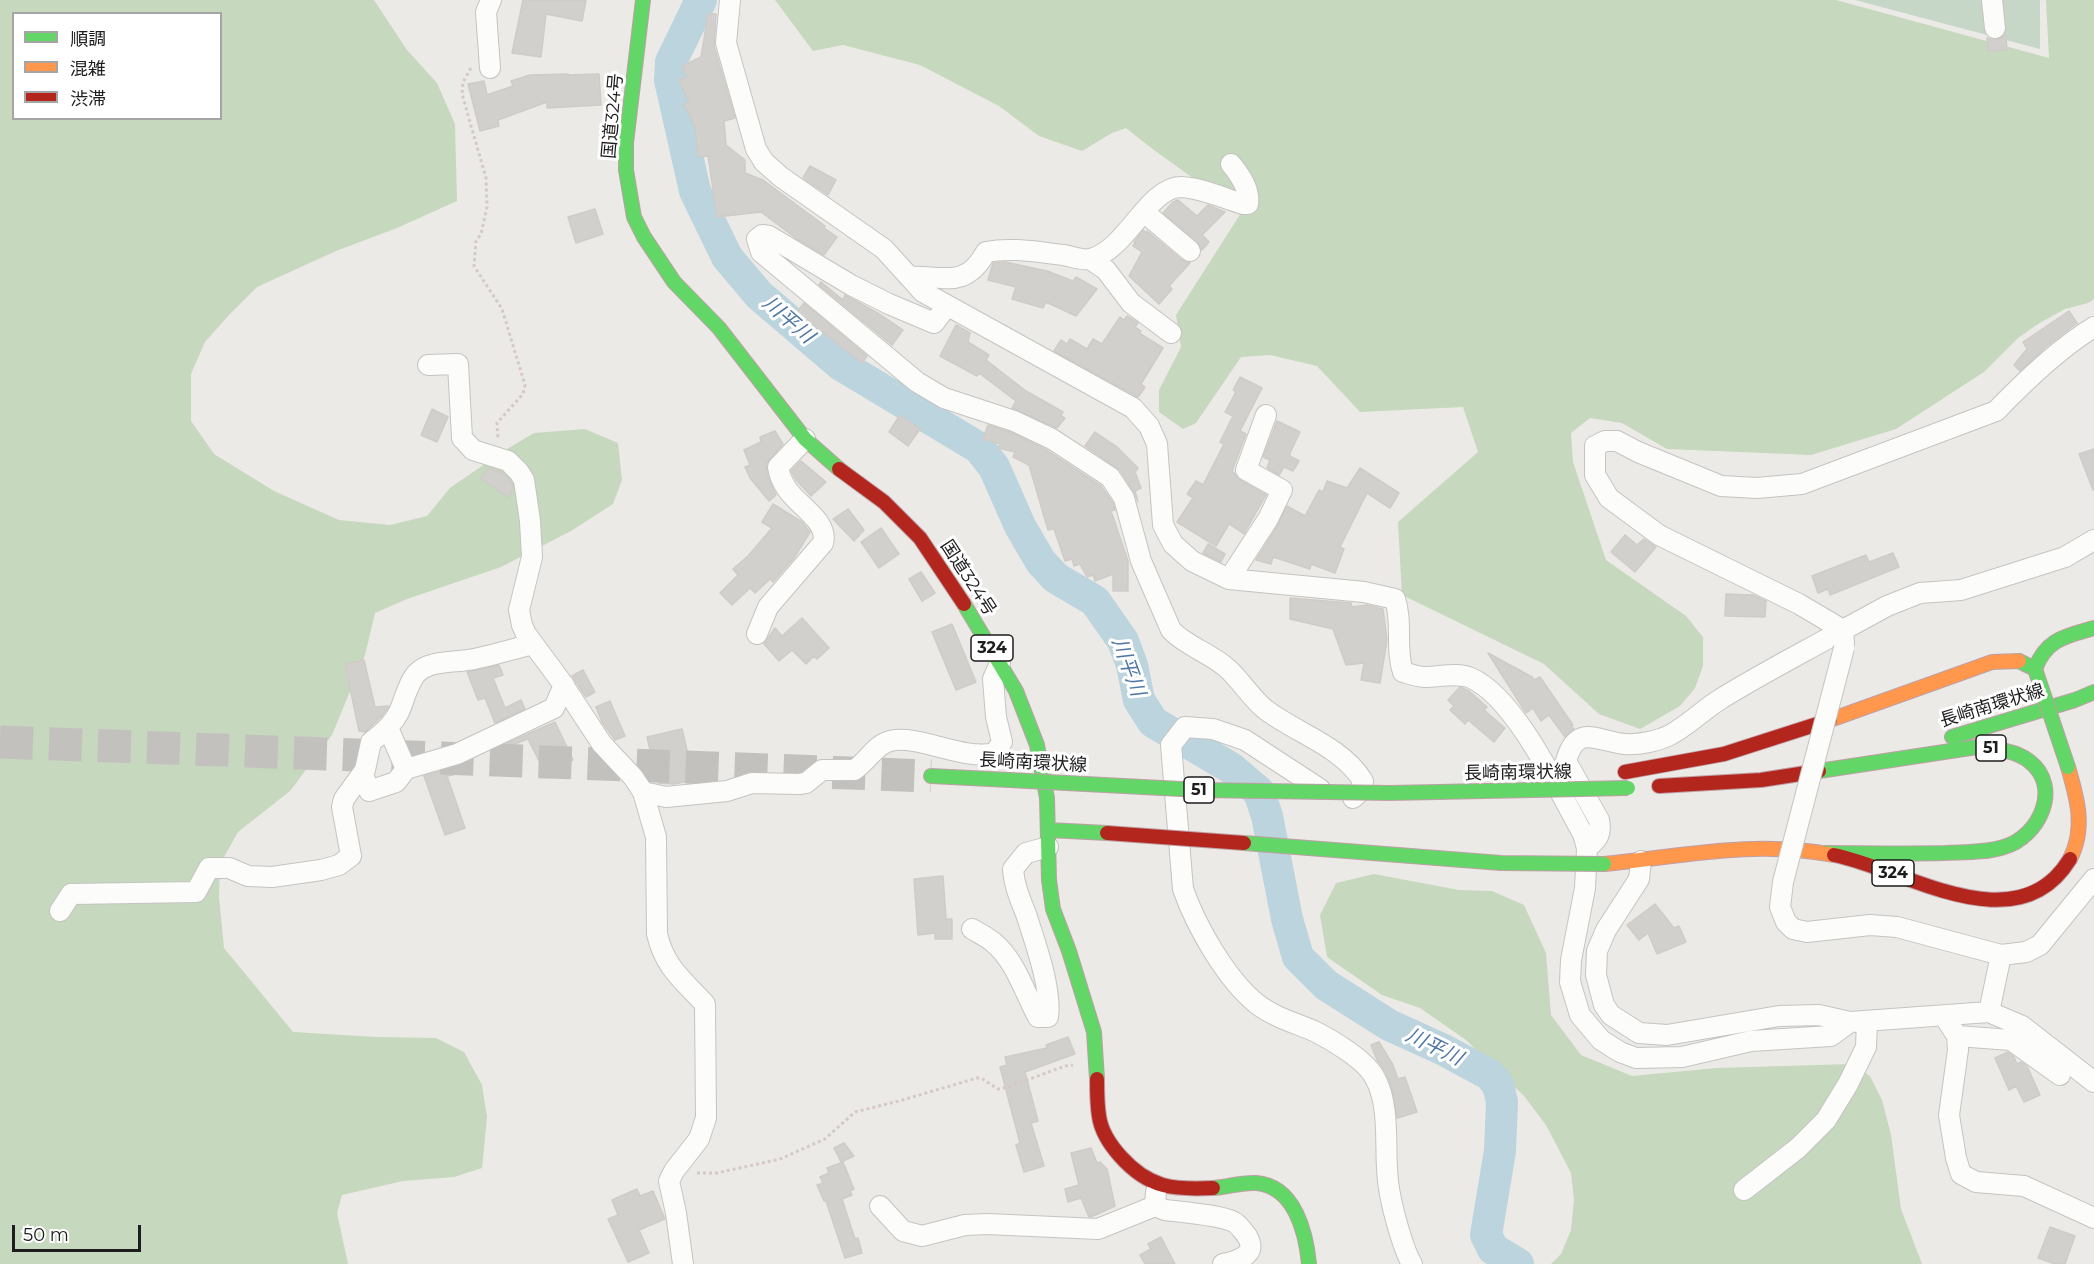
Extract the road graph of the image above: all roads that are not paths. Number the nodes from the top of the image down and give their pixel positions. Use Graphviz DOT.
graph roads {
  1 [pos="644,0"];
  2 [pos="730,0"];
  3 [pos="1992,0"];
  4 [pos="484,4"];
  5 [pos="1995,28"];
  6 [pos="490,58"];
  7 [pos="1231,164"];
  8 [pos="1144,212"];
  9 [pos="1190,251"];
  10 [pos="1090,259"];
  11 [pos="909,277"];
  12 [pos="946,306"];
  13 [pos="2094,327"];
  14 [pos="1171,333"];
  15 [pos="428,365"];
  16 [pos="1266,415"];
  17 [pos="805,439"];
  18 [pos="2094,540"];
  19 [pos="1229,579"];
  20 [pos="2094,627"];
  21 [pos="757,634"];
  22 [pos="1843,639"];
  23 [pos="533,644"];
  24 [pos="1000,663"];
  25 [pos="2035,669"];
  26 [pos="564,685"];
  27 [pos="2094,692"];
  28 [pos="388,728"];
  29 [pos="406,769"];
  30 [pos="363,774"];
  31 [pos="931,776"];
  32 [pos="1643,787"];
  33 [pos="643,792"];
  34 [pos="1390,793"];
  35 [pos="2090,807"];
  36 [pos="1048,839"];
  37 [pos="2079,841"];
  38 [pos="1587,848"];
  39 [pos="1822,853"];
  40 [pos="1641,861"];
  41 [pos="2094,879"];
  42 [pos="60,911"];
  43 [pos="972,929"];
  44 [pos="2001,955"];
  45 [pos="1989,1012"];
  46 [pos="1944,1016"];
  47 [pos="1858,1022"];
  48 [pos="1957,1036"];
  49 [pos="2060,1075"];
  50 [pos="2094,1082"];
  51 [pos="1156,1184"];
  52 [pos="1744,1190"];
  53 [pos="880,1206"];
  54 [pos="1155,1206"];
  55 [pos="2094,1218"];
  56 [pos="683,1264"];
  57 [pos="1223,1264"];
  58 [pos="1309,1264"];
  59 [pos="1412,1264"];
  1 -- 17 [label="highway, 国道324号 / 324"];
  2 -- 11 [label="street"];
  3 -- 5 [label="street"];
  4 -- 6 [label="street"];
  7 -- 8 [label="street"];
  8 -- 9 [label="street"];
  8 -- 10 [label="street"];
  10 -- 11 [label="street"];
  10 -- 14 [label="street"];
  11 -- 12 [label="street"];
  12 -- 19 [label="street"];
  12 -- 59 [label="street"];
  13 -- 22 [label="street"];
  15 -- 23 [label="street"];
  16 -- 19 [label="street"];
  17 -- 21 [label="street"];
  17 -- 24 [label="highway, 国道324号 / 324"];
  18 -- 22 [label="street"];
  19 -- 38 [label="street"];
  20 -- 25 [label="highway"];
  22 -- 38 [label="street"];
  22 -- 44 [label="street, bridge"];
  23 -- 26 [label="street"];
  23 -- 28 [label="street"];
  24 -- 33 [label="street"];
  24 -- 36 [label="highway, 国道324号 / 324"];
  25 -- 34 [label="highway, 51, bridge"];
  25 -- 37 [label="highway, 324, bridge"];
  26 -- 29 [label="street"];
  26 -- 33 [label="street"];
  27 -- 32 [label="highway, 長崎南環状線 / 51"];
  28 -- 29 [label="street"];
  28 -- 30 [label="street"];
  29 -- 30 [label="street"];
  30 -- 42 [label="street"];
  31 -- 34 [label="highway, 長崎南環状線 / 51, bridge"];
  32 -- 34 [label="highway, 長崎南環状線 / 51, bridge"];
  32 -- 39 [label="highway, 51"];
  33 -- 56 [label="street"];
  35 -- 37 [label="highway, 324"];
  36 -- 40 [label="highway, 324, bridge"];
  36 -- 43 [label="street"];
  36 -- 51 [label="highway, 国道324号 / 324"];
  37 -- 39 [label="highway, 324"];
  38 -- 47 [label="street"];
  39 -- 40 [label="highway, 324"];
  40 -- 47 [label="street"];
  41 -- 44 [label="street"];
  44 -- 45 [label="street"];
  45 -- 46 [label="street"];
  45 -- 50 [label="street"];
  46 -- 47 [label="street"];
  46 -- 48 [label="street"];
  47 -- 52 [label="street"];
  48 -- 49 [label="street"];
  48 -- 55 [label="street"];
  51 -- 54 [label="street"];
  51 -- 58 [label="highway, 国道324号 / 324"];
  53 -- 54 [label="street"];
  54 -- 57 [label="street"];
}
